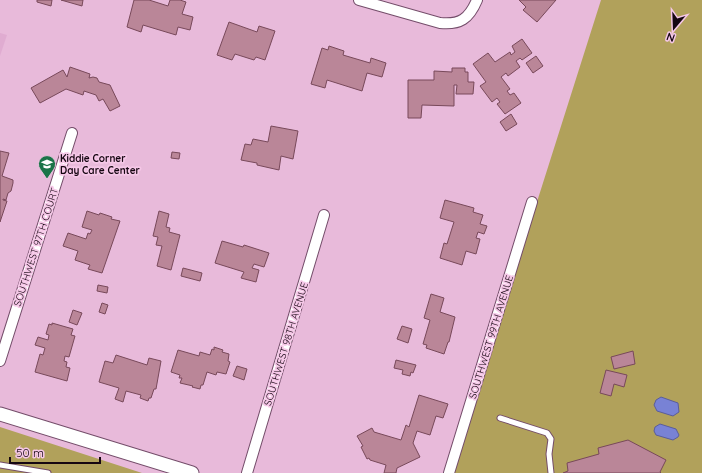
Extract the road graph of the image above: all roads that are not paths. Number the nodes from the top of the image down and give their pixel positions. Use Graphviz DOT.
graph roads {
  1 [pos="359,0"];
  2 [pos="477,0"];
  3 [pos="72,132"];
  4 [pos="532,202"];
  5 [pos="324,215"];
  6 [pos="0,361"];
  7 [pos="0,414"];
  8 [pos="500,418"];
  9 [pos="0,465"];
  10 [pos="48,473"];
  11 [pos="192,473"];
  12 [pos="247,473"];
  13 [pos="449,473"];
  14 [pos="551,473"];
  1 -- 2 [label="street"];
  3 -- 6 [label="street, SOUTHWEST 97TH COURT"];
  4 -- 13 [label="street, SOUTHWEST 99TH AVENUE"];
  5 -- 12 [label="street, SOUTHWEST 98TH AVENUE"];
  7 -- 11 [label="street"];
  8 -- 14 [label="lane"];
  9 -- 10 [label="lane"];
}
